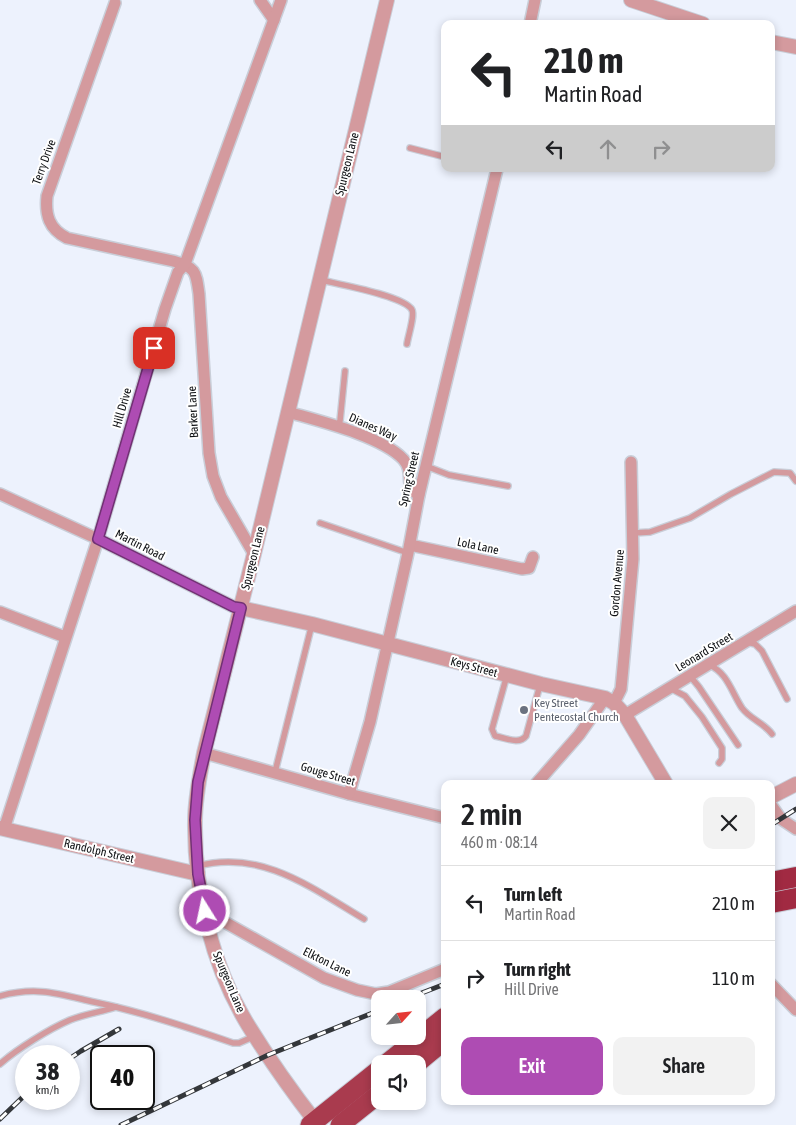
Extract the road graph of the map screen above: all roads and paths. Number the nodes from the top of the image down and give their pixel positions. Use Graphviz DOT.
graph roads {
  1 [pos="260,0"];
  2 [pos="281,0"];
  3 [pos="388,0"];
  4 [pos="536,0"];
  5 [pos="632,0"];
  6 [pos="115,3"];
  7 [pos="274,20"];
  8 [pos="531,20"];
  9 [pos="691,20"];
  10 [pos="775,43"];
  11 [pos="796,47"];
  12 [pos="410,148"];
  13 [pos="441,156"];
  14 [pos="494,172"];
  15 [pos="185,264"];
  16 [pos="319,280"];
  17 [pos="407,344"];
  18 [pos="345,370"];
  19 [pos="288,412"];
  20 [pos="337,426"];
  21 [pos="631,462"];
  22 [pos="426,466"];
  23 [pos="796,481"];
  24 [pos="508,486"];
  25 [pos="0,494"];
  26 [pos="419,495"];
  27 [pos="320,523"];
  28 [pos="634,533"];
  29 [pos="98,539"];
  30 [pos="409,549"];
  31 [pos="254,554"];
  32 [pos="533,557"];
  33 [pos="241,608"];
  34 [pos="796,611"];
  35 [pos="0,612"];
  36 [pos="312,624"];
  37 [pos="65,637"];
  38 [pos="747,642"];
  39 [pos="388,643"];
  40 [pos="709,665"];
  41 [pos="507,676"];
  42 [pos="690,676"];
  43 [pos="540,684"];
  44 [pos="670,688"];
  45 [pos="787,699"];
  46 [pos="610,701"];
  47 [pos="625,715"];
  48 [pos="772,734"];
  49 [pos="738,745"];
  50 [pos="204,753"];
  51 [pos="719,763"];
  52 [pos="274,772"];
  53 [pos="540,780"];
  54 [pos="664,780"];
  55 [pos="796,784"];
  56 [pos="349,794"];
  57 [pos="775,795"];
  58 [pos="775,811"];
  59 [pos="441,817"];
  60 [pos="791,826"];
  61 [pos="2,828"];
  62 [pos="198,870"];
  63 [pos="796,877"];
  64 [pos="775,881"];
  65 [pos="796,898"];
  66 [pos="775,903"];
  67 [pos="205,911"];
  68 [pos="364,919"];
  69 [pos="441,971"];
  70 [pos="775,988"];
  71 [pos="0,996"];
  72 [pos="118,1007"];
  73 [pos="796,1010"];
  74 [pos="441,1020"];
  75 [pos="255,1036"];
  76 [pos="441,1043"];
  77 [pos="397,1055"];
  78 [pos="426,1056"];
  79 [pos="0,1064"];
  80 [pos="371,1076"];
  81 [pos="371,1100"];
  82 [pos="314,1124"];
  83 [pos="340,1125"];
  1 -- 7 [label="street"];
  2 -- 7 [label="street, Hill Drive"];
  3 -- 16 [label="street, Spurgeon Lane"];
  4 -- 8 [label="street"];
  5 -- 9 [label="street"];
  6 -- 15 [label="street, Terry Drive"];
  7 -- 15 [label="street, Hill Drive"];
  10 -- 11 [label="street"];
  12 -- 13 [label="lane"];
  14 -- 22 [label="street, Spring Street"];
  15 -- 29 [label="street, Hill Drive"];
  15 -- 31 [label="street, Barker Lane"];
  16 -- 17 [label="lane"];
  16 -- 19 [label="street, Spurgeon Lane"];
  18 -- 20 [label="lane"];
  19 -- 20 [label="street, Dianes Way"];
  19 -- 31 [label="street, Spurgeon Lane"];
  20 -- 26 [label="street, Dianes Way"];
  21 -- 28 [label="street, Gordon Avenue"];
  22 -- 24 [label="lane"];
  22 -- 26 [label="street, Spring Street"];
  23 -- 28 [label="lane"];
  25 -- 29 [label="street, Martin Road"];
  26 -- 30 [label="street, Spring Street"];
  27 -- 30 [label="lane"];
  28 -- 46 [label="street, Gordon Avenue"];
  29 -- 33 [label="street, Martin Road"];
  29 -- 37 [label="street, Hill Drive"];
  30 -- 32 [label="street, Lola Lane"];
  30 -- 39 [label="street, Spring Street"];
  31 -- 33 [label="street, Spurgeon Lane"];
  33 -- 36 [label="street, Keys Street"];
  33 -- 50 [label="street, Spurgeon Lane"];
  34 -- 38 [label="street, Leonard Street"];
  35 -- 37 [label="street"];
  36 -- 39 [label="street, Keys Street"];
  36 -- 52 [label="lane"];
  37 -- 61 [label="street, Hill Drive"];
  38 -- 40 [label="street, Leonard Street"];
  38 -- 45 [label="lane"];
  39 -- 41 [label="street, Keys Street"];
  39 -- 56 [label="street, Spring Street"];
  40 -- 42 [label="street, Leonard Street"];
  40 -- 48 [label="lane"];
  41 -- 43 [label="street, Keys Street"];
  41 -- 43 [label="lane"];
  42 -- 44 [label="street, Leonard Street"];
  42 -- 49 [label="lane"];
  43 -- 46 [label="street, Keys Street"];
  44 -- 47 [label="street, Leonard Street"];
  44 -- 51 [label="lane"];
  46 -- 47 [label="street"];
  46 -- 53 [label="street"];
  47 -- 54 [label="street"];
  50 -- 52 [label="street, Gouge Street"];
  50 -- 62 [label="street, Spurgeon Lane"];
  52 -- 56 [label="street, Gouge Street"];
  55 -- 57 [label="street"];
  56 -- 59 [label="street, Gouge Street"];
  58 -- 60 [label="street"];
  61 -- 62 [label="street, Randolph Street"];
  62 -- 67 [label="street, Spurgeon Lane"];
  62 -- 68 [label="lane"];
  63 -- 64 [label="highway"];
  65 -- 66 [label="highway"];
  67 -- 69 [label="street, Elkton Lane"];
  67 -- 75 [label="street, Spurgeon Lane"];
  70 -- 73 [label="street"];
  71 -- 72 [label="lane"];
  72 -- 75 [label="lane"];
  72 -- 79 [label="lane"];
  74 -- 77 [label="highway"];
  75 -- 82 [label="street, Spurgeon Lane"];
  76 -- 78 [label="highway"];
  80 -- 82 [label="highway"];
  81 -- 83 [label="highway"];
}
